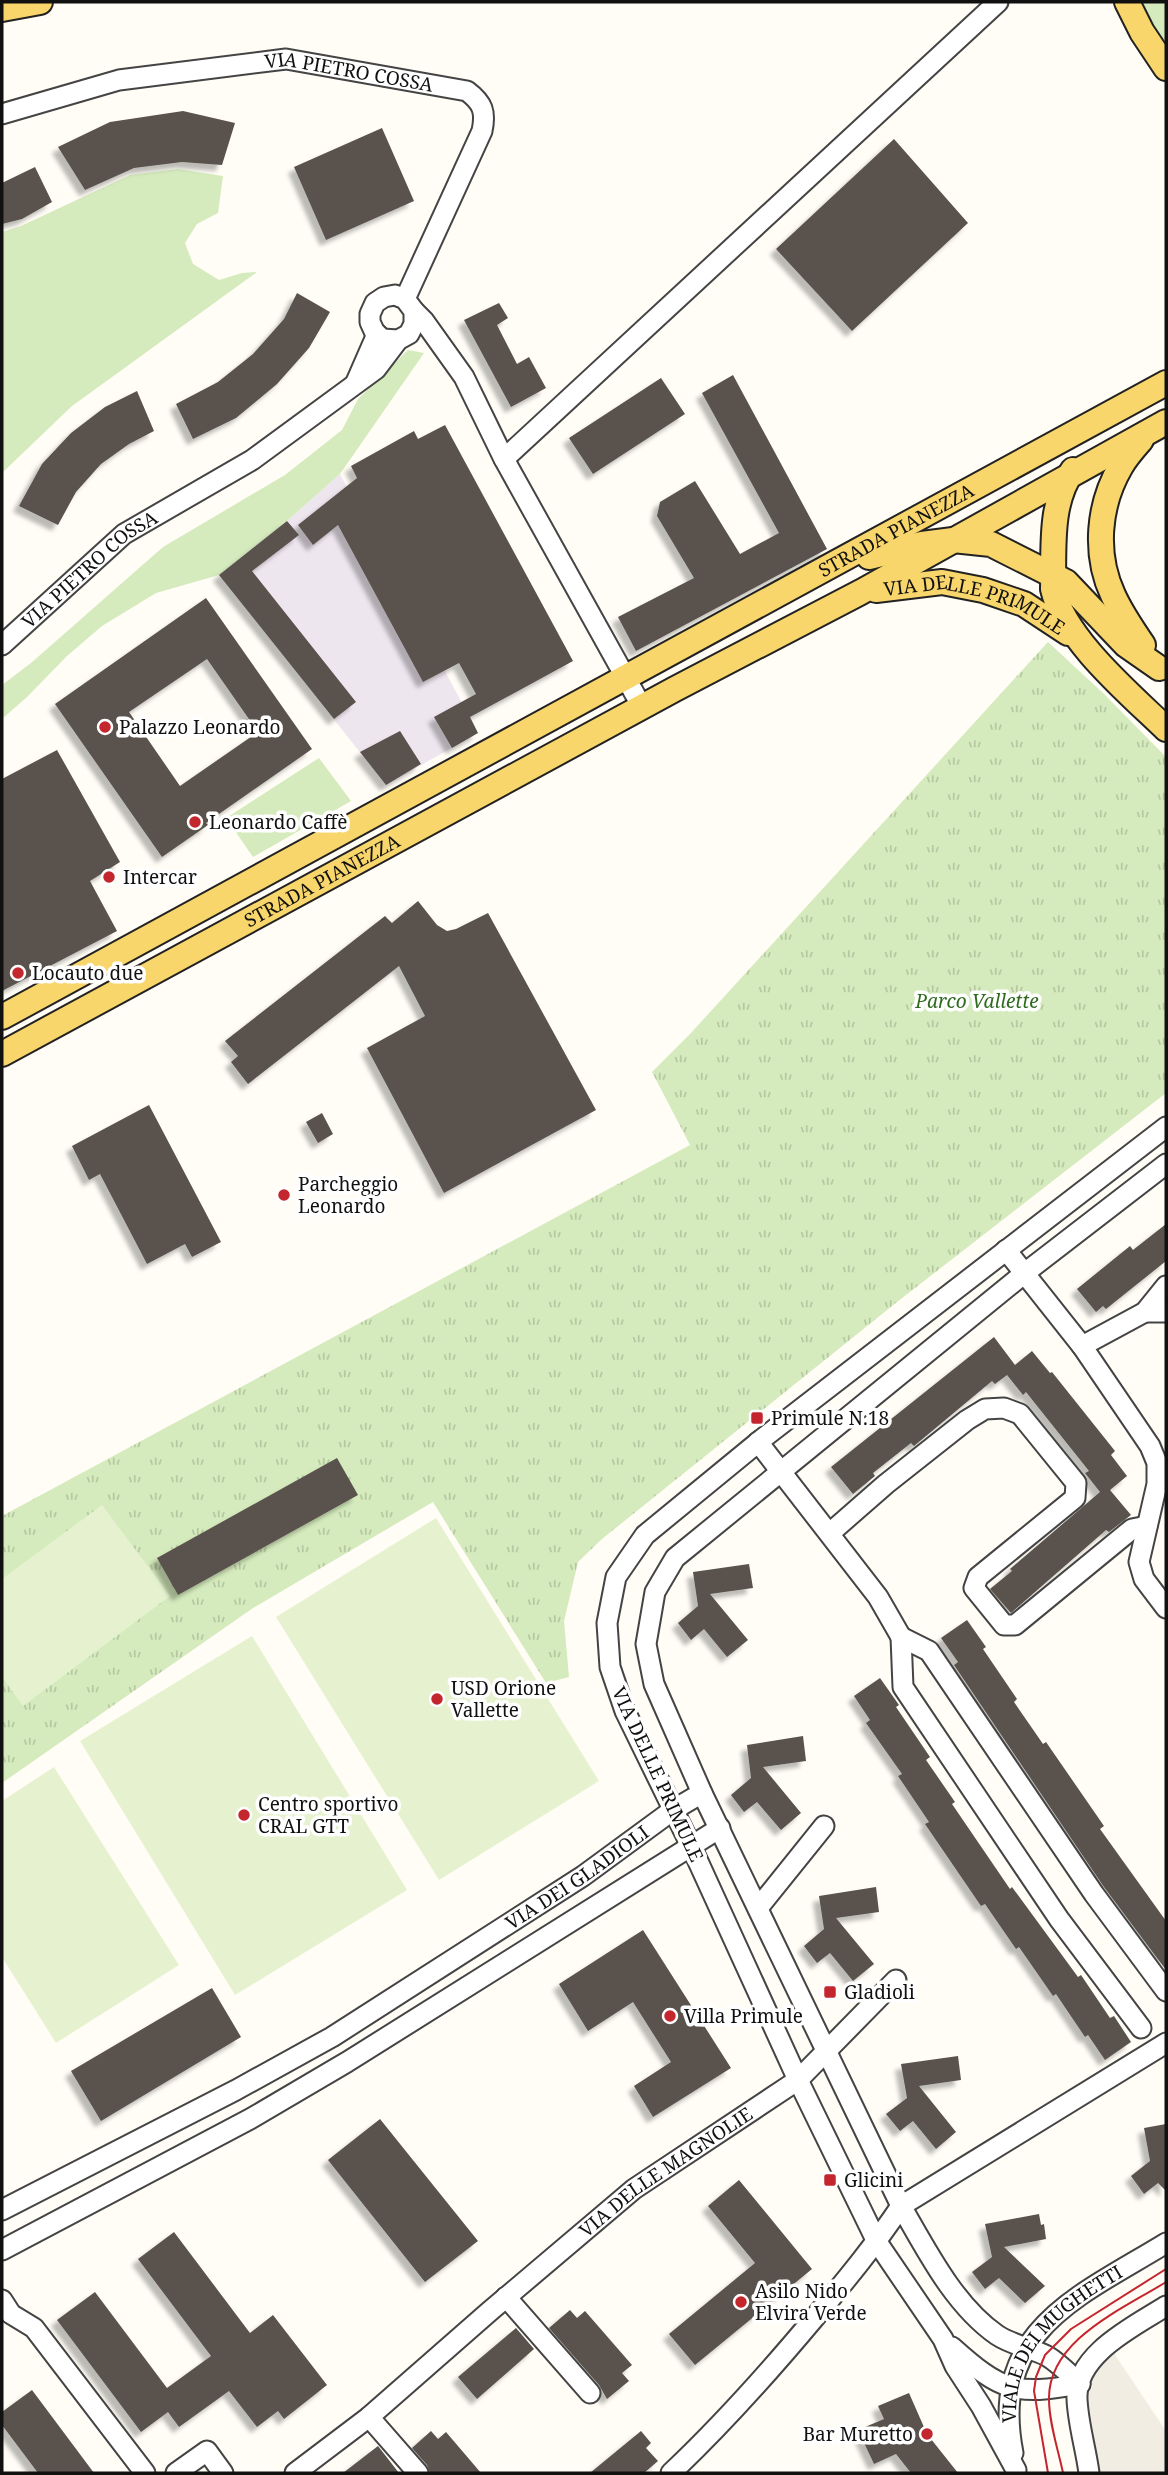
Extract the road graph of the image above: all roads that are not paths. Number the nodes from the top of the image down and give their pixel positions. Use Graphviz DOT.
graph roads {
  1 [pos="40,2"];
  2 [pos="998,2"];
  3 [pos="1127,2"];
  4 [pos="2,9"];
  5 [pos="1166,68"];
  6 [pos="2,114"];
  7 [pos="409,305"];
  8 [pos="377,334"];
  9 [pos="404,337"];
  10 [pos="444,351"];
  11 [pos="355,383"];
  12 [pos="1159,386"];
  13 [pos="1157,427"];
  14 [pos="504,459"];
  15 [pos="1068,476"];
  16 [pos="953,540"];
  17 [pos="818,574"];
  18 [pos="1053,574"];
  19 [pos="861,592"];
  20 [pos="1082,642"];
  21 [pos="2,645"];
  22 [pos="1163,673"];
  23 [pos="626,678"];
  24 [pos="642,707"];
  25 [pos="1166,729"];
  26 [pos="2,1017"];
  27 [pos="2,1054"];
  28 [pos="1166,1127"];
  29 [pos="1166,1164"];
  30 [pos="1006,1250"];
  31 [pos="1026,1272"];
  32 [pos="1166,1286"];
  33 [pos="1145,1312"];
  34 [pos="1166,1312"];
  35 [pos="1082,1346"];
  36 [pos="758,1442"];
  37 [pos="781,1469"];
  38 [pos="1147,1526"];
  39 [pos="830,1533"];
  40 [pos="1166,1608"];
  41 [pos="901,1637"];
  42 [pos="702,1793"];
  43 [pos="673,1810"];
  44 [pos="824,1826"];
  45 [pos="720,1828"];
  46 [pos="691,1846"];
  47 [pos="758,1908"];
  48 [pos="486,1939"];
  49 [pos="502,1965"];
  50 [pos="896,1980"];
  51 [pos="1166,1991"];
  52 [pos="1141,2028"];
  53 [pos="332,2037"];
  54 [pos="1166,2043"];
  55 [pos="827,2051"];
  56 [pos="346,2062"];
  57 [pos="798,2080"];
  58 [pos="164,2126"];
  59 [pos="179,2157"];
  60 [pos="901,2206"];
  61 [pos="2,2210"];
  62 [pos="877,2242"];
  63 [pos="1166,2243"];
  64 [pos="2,2250"];
  65 [pos="506,2297"];
  66 [pos="2,2300"];
  67 [pos="1166,2306"];
  68 [pos="943,2339"];
  69 [pos="1026,2348"];
  70 [pos="1080,2384"];
  71 [pos="1011,2388"];
  72 [pos="590,2393"];
  73 [pos="369,2417"];
  74 [pos="1016,2472"];
  75 [pos="145,2473"];
  76 [pos="176,2473"];
  77 [pos="223,2473"];
  78 [pos="295,2473"];
  79 [pos="418,2473"];
  80 [pos="671,2473"];
  81 [pos="1089,2473"];
  1 -- 4 [label="main road"];
  2 -- 14 [label="street"];
  3 -- 5 [label="main road"];
  6 -- 7 [label="street, VIA PIETRO COSSA"];
  7 -- 8 [label="street, VIA PIETRO COSSA"];
  7 -- 9 [label="street, VIA PIETRO COSSA"];
  7 -- 10 [label="street"];
  8 -- 9 [label="street"];
  8 -- 11 [label="street, VIA PIETRO COSSA"];
  9 -- 10 [label="street"];
  9 -- 11 [label="street, VIA PIETRO COSSA"];
  10 -- 14 [label="street"];
  11 -- 21 [label="street, VIA PIETRO COSSA"];
  12 -- 15 [label="main road, VIA DELLE PRIMULE"];
  12 -- 17 [label="main road, STRADA PIANEZZA"];
  13 -- 15 [label="main road, STRADA PIANEZZA"];
  13 -- 22 [label="main road, VIA DELLE PRIMULE"];
  14 -- 23 [label="street"];
  15 -- 16 [label="main road, STRADA PIANEZZA"];
  15 -- 18 [label="main road, VIA DELLE PRIMULE"];
  16 -- 17 [label="main road, VIA DELLE PRIMULE"];
  16 -- 18 [label="main road, VIA DELLE PRIMULE"];
  16 -- 19 [label="main road, STRADA PIANEZZA"];
  17 -- 23 [label="main road, STRADA PIANEZZA"];
  18 -- 20 [label="main road, VIA DELLE PRIMULE"];
  18 -- 22 [label="main road, VIA DELLE PRIMULE"];
  19 -- 20 [label="main road, VIA DELLE PRIMULE"];
  19 -- 24 [label="main road, STRADA PIANEZZA"];
  20 -- 25 [label="main road, VIA DELLE PRIMULE"];
  23 -- 24 [label="street"];
  23 -- 26 [label="main road, STRADA PIANEZZA"];
  24 -- 27 [label="main road, STRADA PIANEZZA"];
  28 -- 30 [label="street, VIA DELLE PRIMULE"];
  29 -- 31 [label="street, VIA DELLE PRIMULE"];
  30 -- 31 [label="street"];
  30 -- 36 [label="street, VIA DELLE PRIMULE"];
  31 -- 35 [label="street"];
  31 -- 37 [label="street, VIA DELLE PRIMULE"];
  32 -- 33 [label="street"];
  33 -- 34 [label="street"];
  33 -- 35 [label="street"];
  35 -- 38 [label="street"];
  36 -- 37 [label="street"];
  36 -- 43 [label="street, VIA DELLE PRIMULE"];
  37 -- 39 [label="street"];
  37 -- 42 [label="street, VIA DELLE PRIMULE"];
  38 -- 39 [label="street"];
  38 -- 40 [label="street"];
  39 -- 41 [label="street"];
  41 -- 51 [label="street"];
  41 -- 52 [label="street"];
  42 -- 43 [label="street, VIA DEI GLADIOLI"];
  42 -- 45 [label="street, VIA DELLE PRIMULE"];
  43 -- 46 [label="street, VIA DELLE PRIMULE"];
  43 -- 48 [label="street, VIA DEI GLADIOLI"];
  44 -- 47 [label="street"];
  45 -- 46 [label="street, VIA DEI GLADIOLI"];
  45 -- 47 [label="street, VIA DELLE PRIMULE"];
  46 -- 49 [label="street, VIA DEI GLADIOLI"];
  46 -- 57 [label="street, VIA DELLE PRIMULE"];
  47 -- 55 [label="street, VIA DELLE PRIMULE"];
  48 -- 49 [label="street, VIA DEI GLADIOLI"];
  48 -- 53 [label="street, VIA DEI GLADIOLI"];
  49 -- 56 [label="street, VIA DEI GLADIOLI"];
  50 -- 55 [label="street"];
  53 -- 56 [label="street"];
  53 -- 58 [label="street, VIA DEI GLADIOLI"];
  54 -- 60 [label="street"];
  55 -- 57 [label="street, VIA DELLE MAGNOLIE"];
  55 -- 60 [label="street, VIA DELLE PRIMULE"];
  56 -- 59 [label="street, VIA DEI GLADIOLI"];
  57 -- 62 [label="street, VIA DELLE PRIMULE"];
  57 -- 65 [label="street, VIA DELLE MAGNOLIE"];
  58 -- 59 [label="street"];
  58 -- 61 [label="street, VIA DEI GLADIOLI"];
  59 -- 64 [label="street, VIA DEI GLADIOLI"];
  60 -- 62 [label="street"];
  60 -- 69 [label="street, VIA DELLE PRIMULE"];
  62 -- 68 [label="street, VIA DELLE PRIMULE"];
  62 -- 80 [label="street"];
  63 -- 69 [label="street, VIALE DEI MUGHETTI"];
  65 -- 72 [label="street"];
  65 -- 73 [label="street, VIA DELLE MAGNOLIE"];
  66 -- 75 [label="street"];
  67 -- 70 [label="street, VIALE DEI MUGHETTI"];
  68 -- 71 [label="street, VIA DELLE PRIMULE"];
  68 -- 74 [label="street, VIA DELLE PRIMULE"];
  69 -- 70 [label="street, VIA DELLE PRIMULE"];
  69 -- 71 [label="street, VIALE DEI MUGHETTI"];
  70 -- 71 [label="street, VIA DELLE PRIMULE"];
  70 -- 81 [label="street, VIALE DEI MUGHETTI"];
  71 -- 74 [label="street, VIALE DEI MUGHETTI"];
  73 -- 78 [label="street, VIA DELLE MAGNOLIE"];
  73 -- 79 [label="street"];
  76 -- 77 [label="street"];
}
